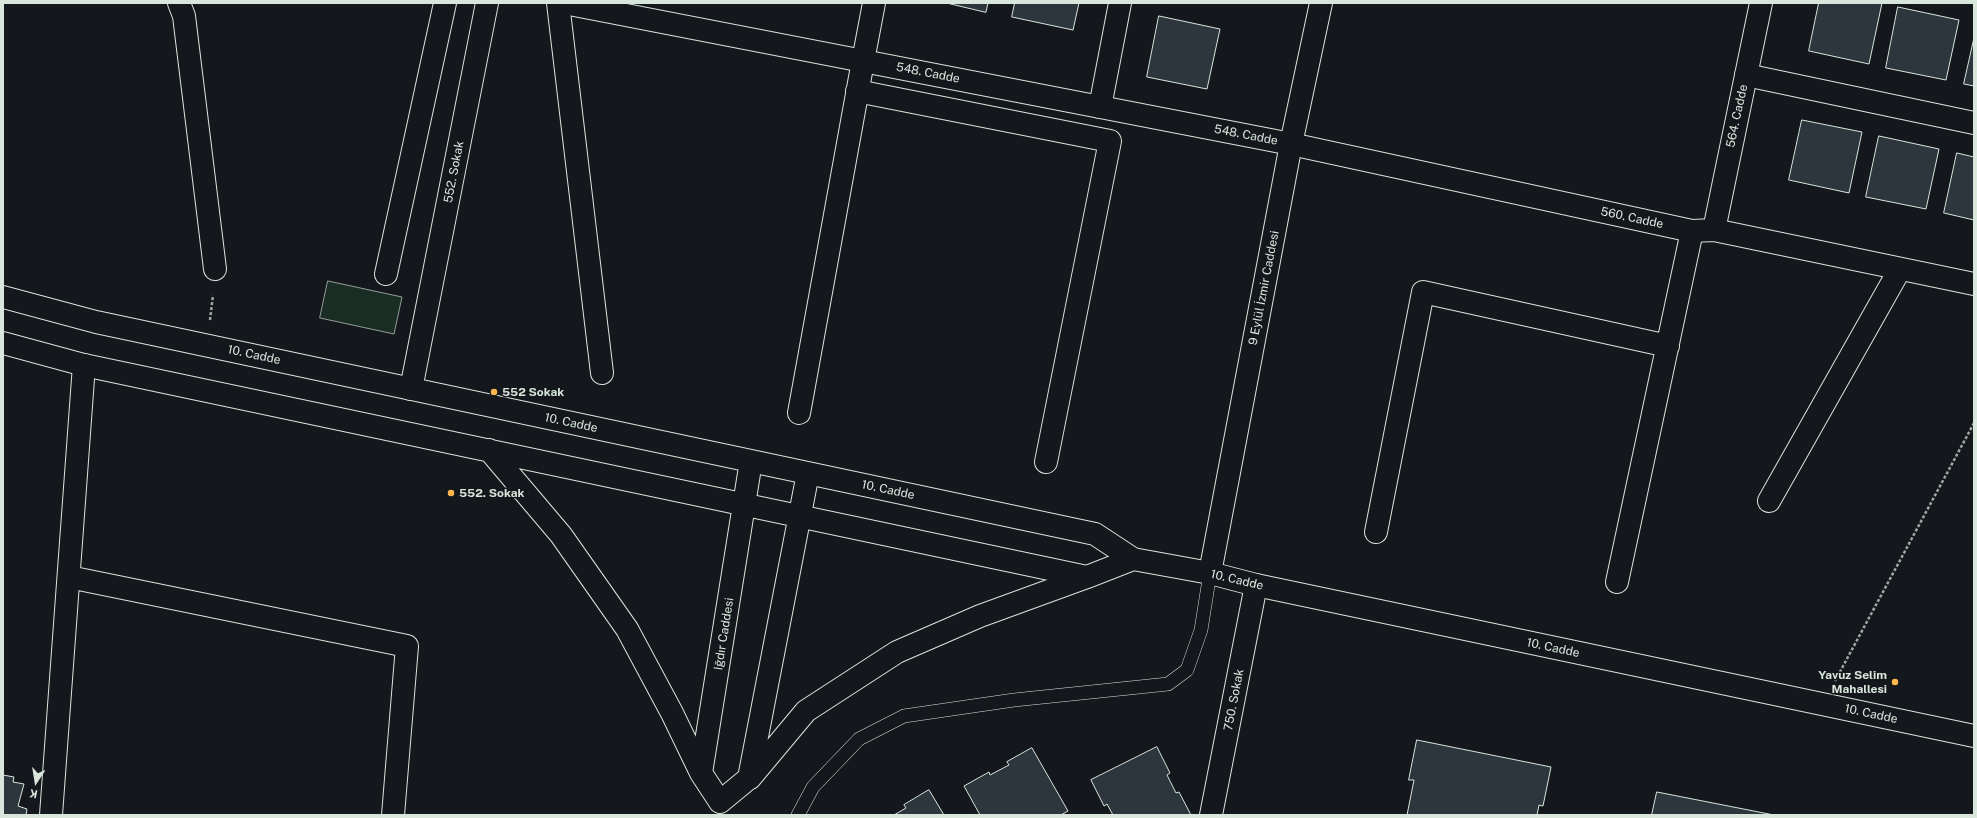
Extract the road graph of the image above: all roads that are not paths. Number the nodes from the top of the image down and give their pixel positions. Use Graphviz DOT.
graph roads {
  1 [pos="178,3"];
  2 [pos="445,3"];
  3 [pos="487,3"];
  4 [pos="558,3"];
  5 [pos="564,3"];
  6 [pos="874,3"];
  7 [pos="1120,3"];
  8 [pos="1321,3"];
  9 [pos="1761,3"];
  10 [pos="862,61"];
  11 [pos="1746,75"];
  12 [pos="857,91"];
  13 [pos="1100,107"];
  14 [pos="1974,123"];
  15 [pos="1292,144"];
  16 [pos="1714,230"];
  17 [pos="1692,231"];
  18 [pos="215,269"];
  19 [pos="1900,269"];
  20 [pos="386,274"];
  21 [pos="1974,284"];
  22 [pos="3,297"];
  23 [pos="3,344"];
  24 [pos="1668,346"];
  25 [pos="84,365"];
  26 [pos="602,373"];
  27 [pos="411,389"];
  28 [pos="799,413"];
  29 [pos="489,450"];
  30 [pos="751,461"];
  31 [pos="1046,462"];
  32 [pos="808,473"];
  33 [pos="1769,501"];
  34 [pos="744,504"];
  35 [pos="800,516"];
  36 [pos="1376,532"];
  37 [pos="1133,559"];
  38 [pos="1210,574"];
  39 [pos="69,577"];
  40 [pos="1087,577"];
  41 [pos="1617,582"];
  42 [pos="1256,585"];
  43 [pos="1974,736"];
  44 [pos="702,773"];
  45 [pos="749,778"];
  46 [pos="719,808"];
  47 [pos="51,815"];
  48 [pos="393,815"];
  49 [pos="798,815"];
  50 [pos="1211,815"];
  1 -- 18 [label="street"];
  2 -- 20 [label="street"];
  3 -- 27 [label="street, 552. Sokak"];
  4 -- 26 [label="street"];
  5 -- 10 [label="street, 548. Cadde"];
  6 -- 10 [label="street"];
  7 -- 13 [label="street"];
  8 -- 15 [label="street, 9 Eylül İzmir Caddesi"];
  9 -- 11 [label="street, 564. Cadde"];
  10 -- 12 [label="street"];
  10 -- 13 [label="street, 548. Cadde"];
  11 -- 14 [label="street"];
  11 -- 16 [label="street, 564. Cadde"];
  12 -- 28 [label="street"];
  12 -- 31 [label="street"];
  13 -- 15 [label="street, 548. Cadde"];
  15 -- 17 [label="street, 560. Cadde"];
  15 -- 38 [label="street, 9 Eylül İzmir Caddesi"];
  16 -- 17 [label="street, 560. Cadde"];
  16 -- 19 [label="street, 560. Cadde"];
  17 -- 24 [label="street"];
  19 -- 21 [label="street, 560. Cadde"];
  19 -- 33 [label="street"];
  22 -- 27 [label="street, 10. Cadde"];
  23 -- 25 [label="street"];
  24 -- 36 [label="street"];
  24 -- 41 [label="street"];
  25 -- 29 [label="street"];
  25 -- 39 [label="street"];
  27 -- 30 [label="street, 10. Cadde"];
  29 -- 34 [label="street"];
  29 -- 44 [label="street"];
  30 -- 32 [label="street, 10. Cadde"];
  30 -- 34 [label="street, Iğdır Caddesi"];
  32 -- 35 [label="street"];
  32 -- 37 [label="street, 10. Cadde"];
  34 -- 35 [label="street"];
  34 -- 44 [label="street, Iğdır Caddesi"];
  35 -- 40 [label="street"];
  35 -- 45 [label="street"];
  37 -- 38 [label="street, 10. Cadde"];
  37 -- 40 [label="street"];
  38 -- 42 [label="street, 10. Cadde"];
  38 -- 49 [label="lane"];
  39 -- 47 [label="street"];
  39 -- 48 [label="street"];
  40 -- 45 [label="street"];
  42 -- 43 [label="street, 10. Cadde"];
  42 -- 50 [label="street, 750. Sokak"];
  44 -- 46 [label="street"];
  45 -- 46 [label="street"];
}
